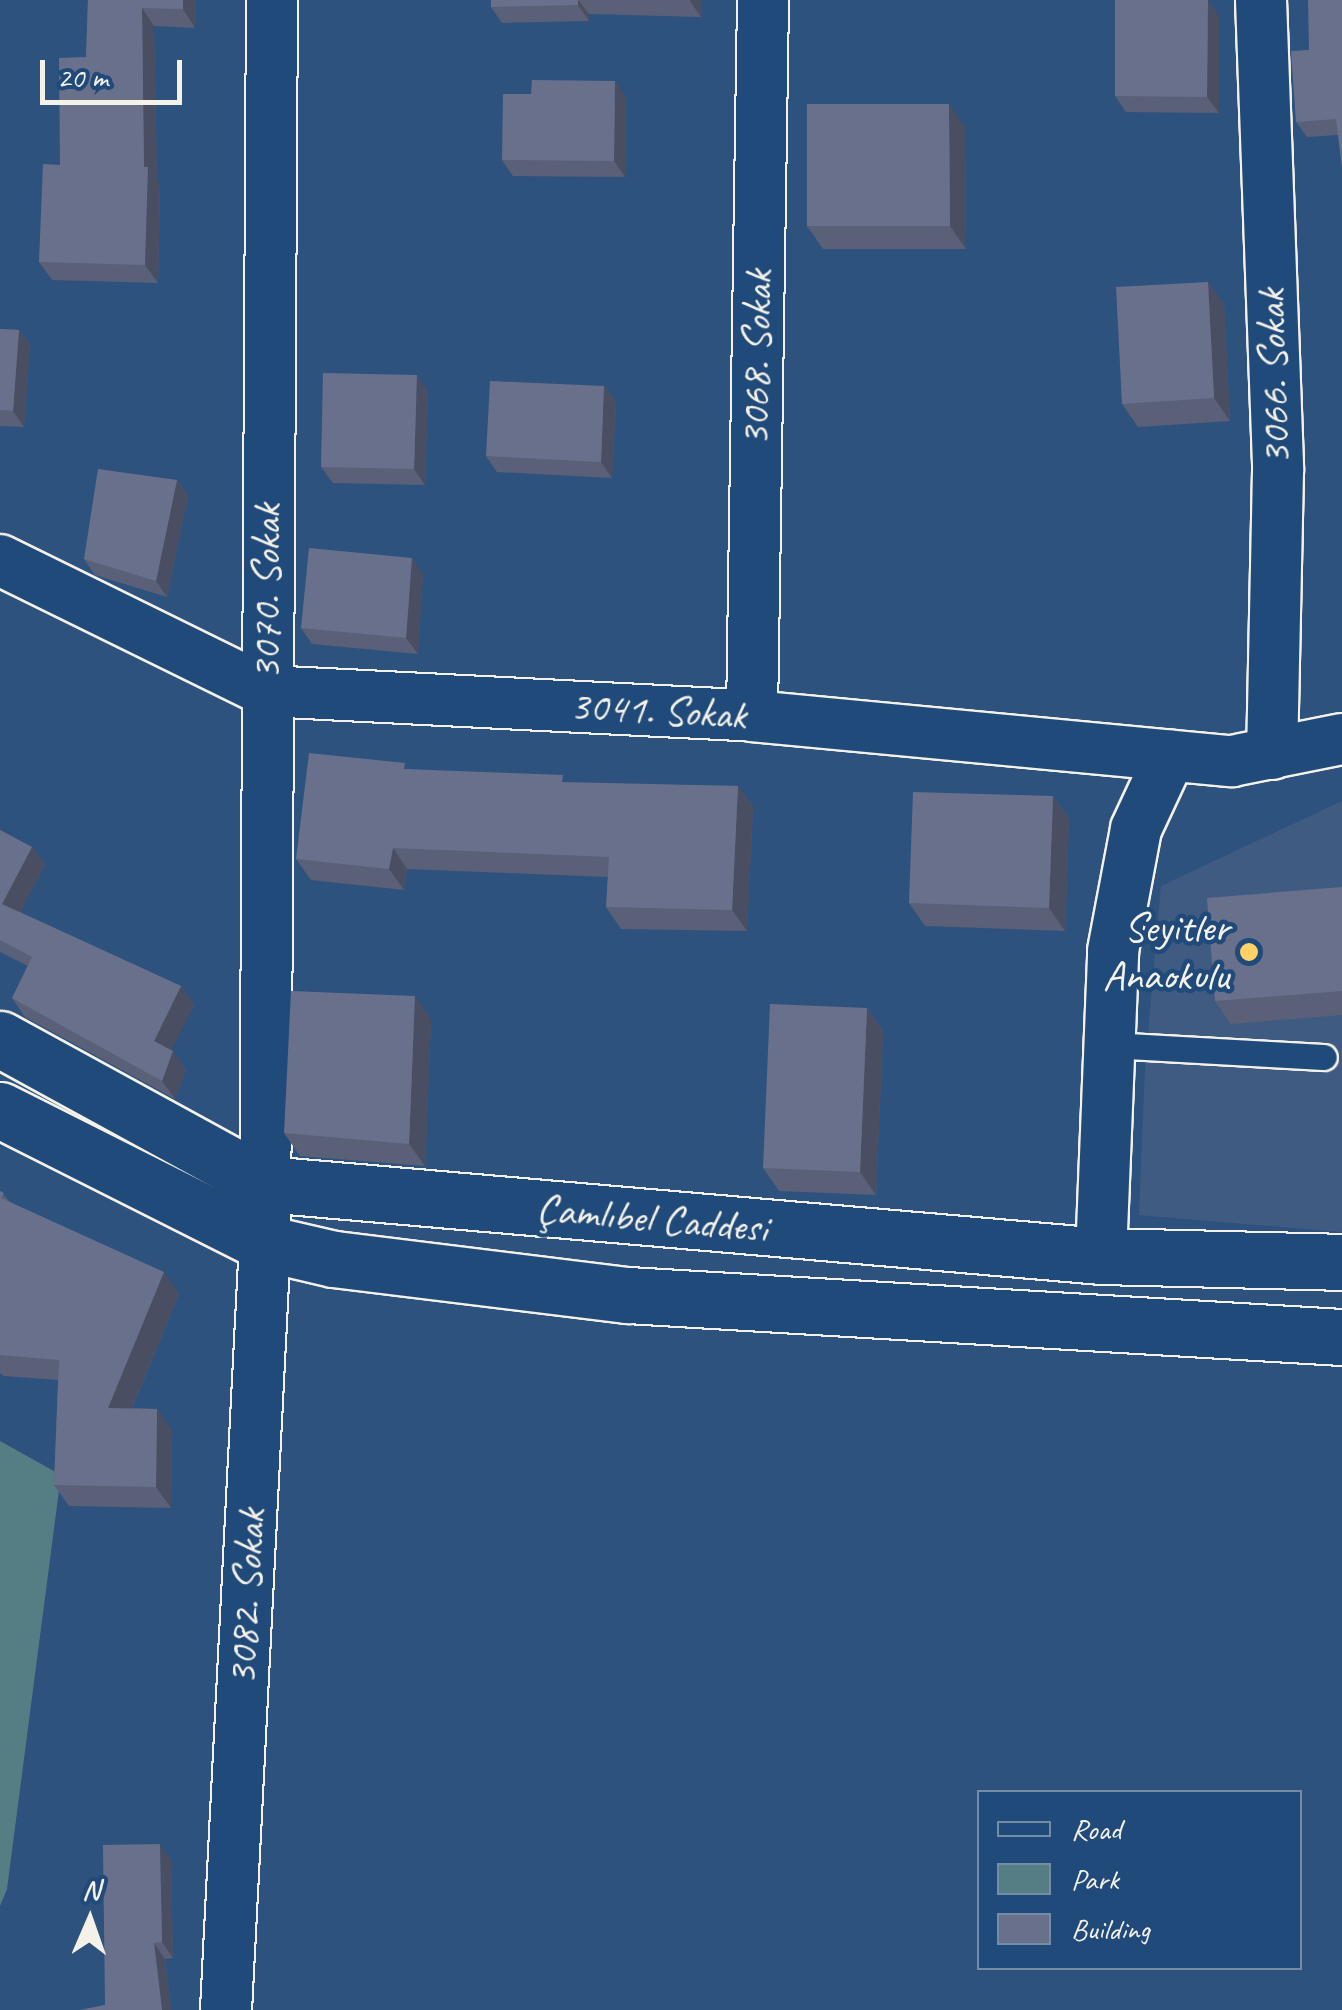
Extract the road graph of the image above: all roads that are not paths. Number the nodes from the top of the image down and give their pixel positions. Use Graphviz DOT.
graph roads {
  1 [pos="272,0"];
  2 [pos="763,0"];
  3 [pos="1260,0"];
  4 [pos="0,560"];
  5 [pos="266,691"];
  6 [pos="752,716"];
  7 [pos="1342,739"];
  8 [pos="1272,754"];
  9 [pos="1170,756"];
  10 [pos="0,1039"];
  11 [pos="1110,1044"];
  12 [pos="1324,1057"];
  13 [pos="0,1110"];
  14 [pos="265,1184"];
  15 [pos="265,1243"];
  16 [pos="1101,1256"];
  17 [pos="1342,1262"];
  18 [pos="1342,1337"];
  19 [pos="226,2010"];
  1 -- 5 [label="street, 3070. Sokak"];
  2 -- 6 [label="street, 3068. Sokak"];
  3 -- 8 [label="street, 3066. Sokak"];
  4 -- 5 [label="street, 3041. Sokak"];
  5 -- 6 [label="street, 3041. Sokak"];
  5 -- 14 [label="street, 3070. Sokak"];
  6 -- 9 [label="street, 3041. Sokak"];
  7 -- 8 [label="street, 3041. Sokak"];
  8 -- 9 [label="street, 3041. Sokak"];
  9 -- 11 [label="street"];
  10 -- 14 [label="street, Çamlıbel Caddesi"];
  11 -- 12 [label="lane"];
  11 -- 16 [label="street"];
  13 -- 15 [label="street, Çamlıbel Caddesi"];
  14 -- 15 [label="street, 3082. Sokak"];
  14 -- 16 [label="street, Çamlıbel Caddesi"];
  15 -- 18 [label="street, Çamlıbel Caddesi"];
  15 -- 19 [label="street, 3082. Sokak"];
  16 -- 17 [label="street, Çamlıbel Caddesi"];
}
